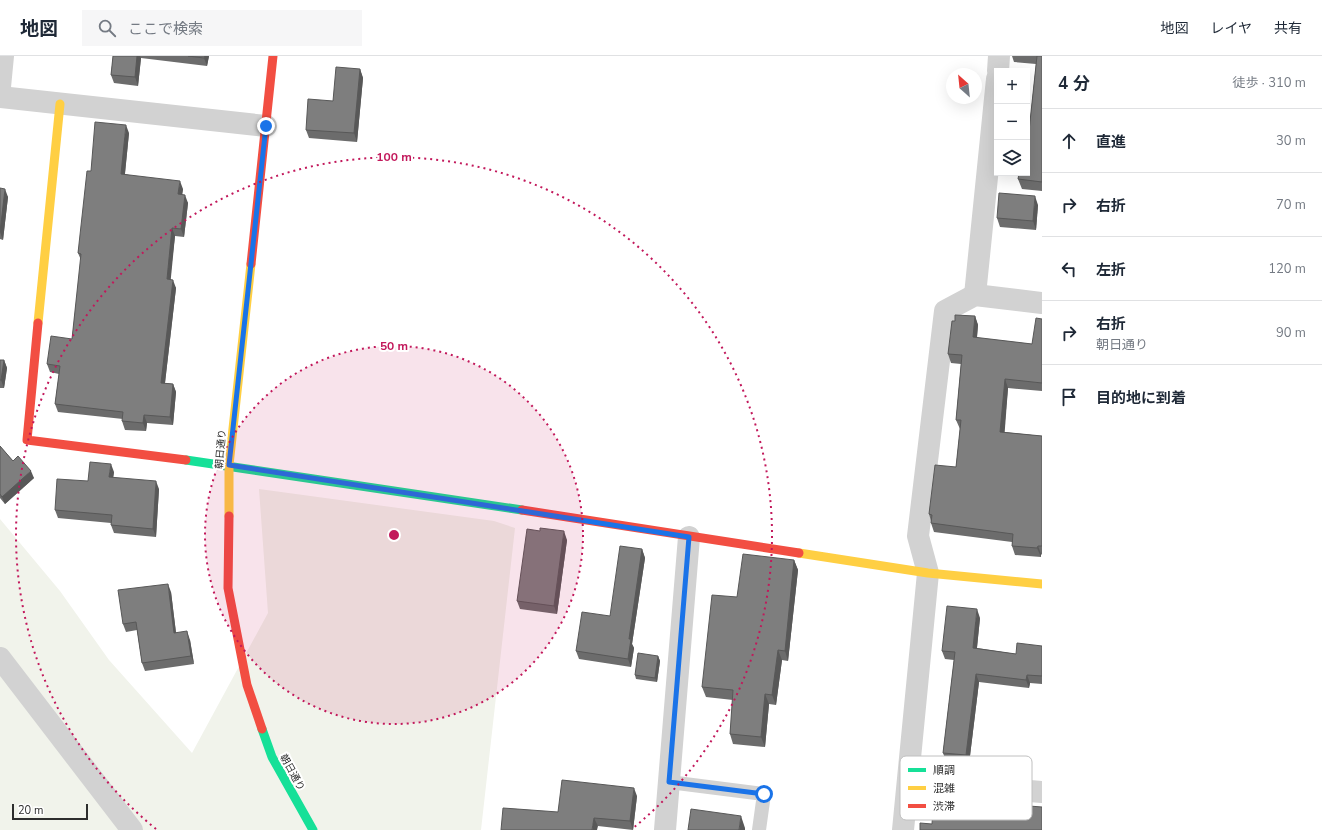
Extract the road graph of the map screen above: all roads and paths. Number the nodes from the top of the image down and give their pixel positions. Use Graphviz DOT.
graph roads {
  1 [pos="3,56"];
  2 [pos="273,56"];
  3 [pos="999,56"];
  4 [pos="998,68"];
  5 [pos="0,87"];
  6 [pos="0,97"];
  7 [pos="60,104"];
  8 [pos="994,104"];
  9 [pos="266,126"];
  10 [pos="975,295"];
  11 [pos="1042,303"];
  12 [pos="229,465"];
  13 [pos="689,537"];
  14 [pos="928,573"];
  15 [pos="1042,584"];
  16 [pos="0,658"];
  17 [pos="910,756"];
  18 [pos="669,782"];
  19 [pos="1032,791"];
  20 [pos="1042,792"];
  21 [pos="904,820"];
  22 [pos="132,830"];
  23 [pos="313,830"];
  24 [pos="665,830"];
  25 [pos="759,830"];
  26 [pos="903,830"];
  1 -- 5 [label="street"];
  2 -- 9 [label="street, 朝日通り"];
  3 -- 4 [label="street"];
  6 -- 7 [label="street"];
  7 -- 9 [label="street"];
  7 -- 12 [label="street"];
  8 -- 10 [label="street"];
  9 -- 12 [label="street, 朝日通り"];
  10 -- 11 [label="street"];
  10 -- 14 [label="street"];
  12 -- 13 [label="street"];
  12 -- 23 [label="street, 朝日通り"];
  13 -- 14 [label="street"];
  13 -- 18 [label="street"];
  14 -- 15 [label="street"];
  14 -- 17 [label="street"];
  16 -- 22 [label="street"];
  18 -- 24 [label="street"];
  18 -- 25 [label="lane"];
  19 -- 20 [label="street"];
  21 -- 26 [label="street"];
}
